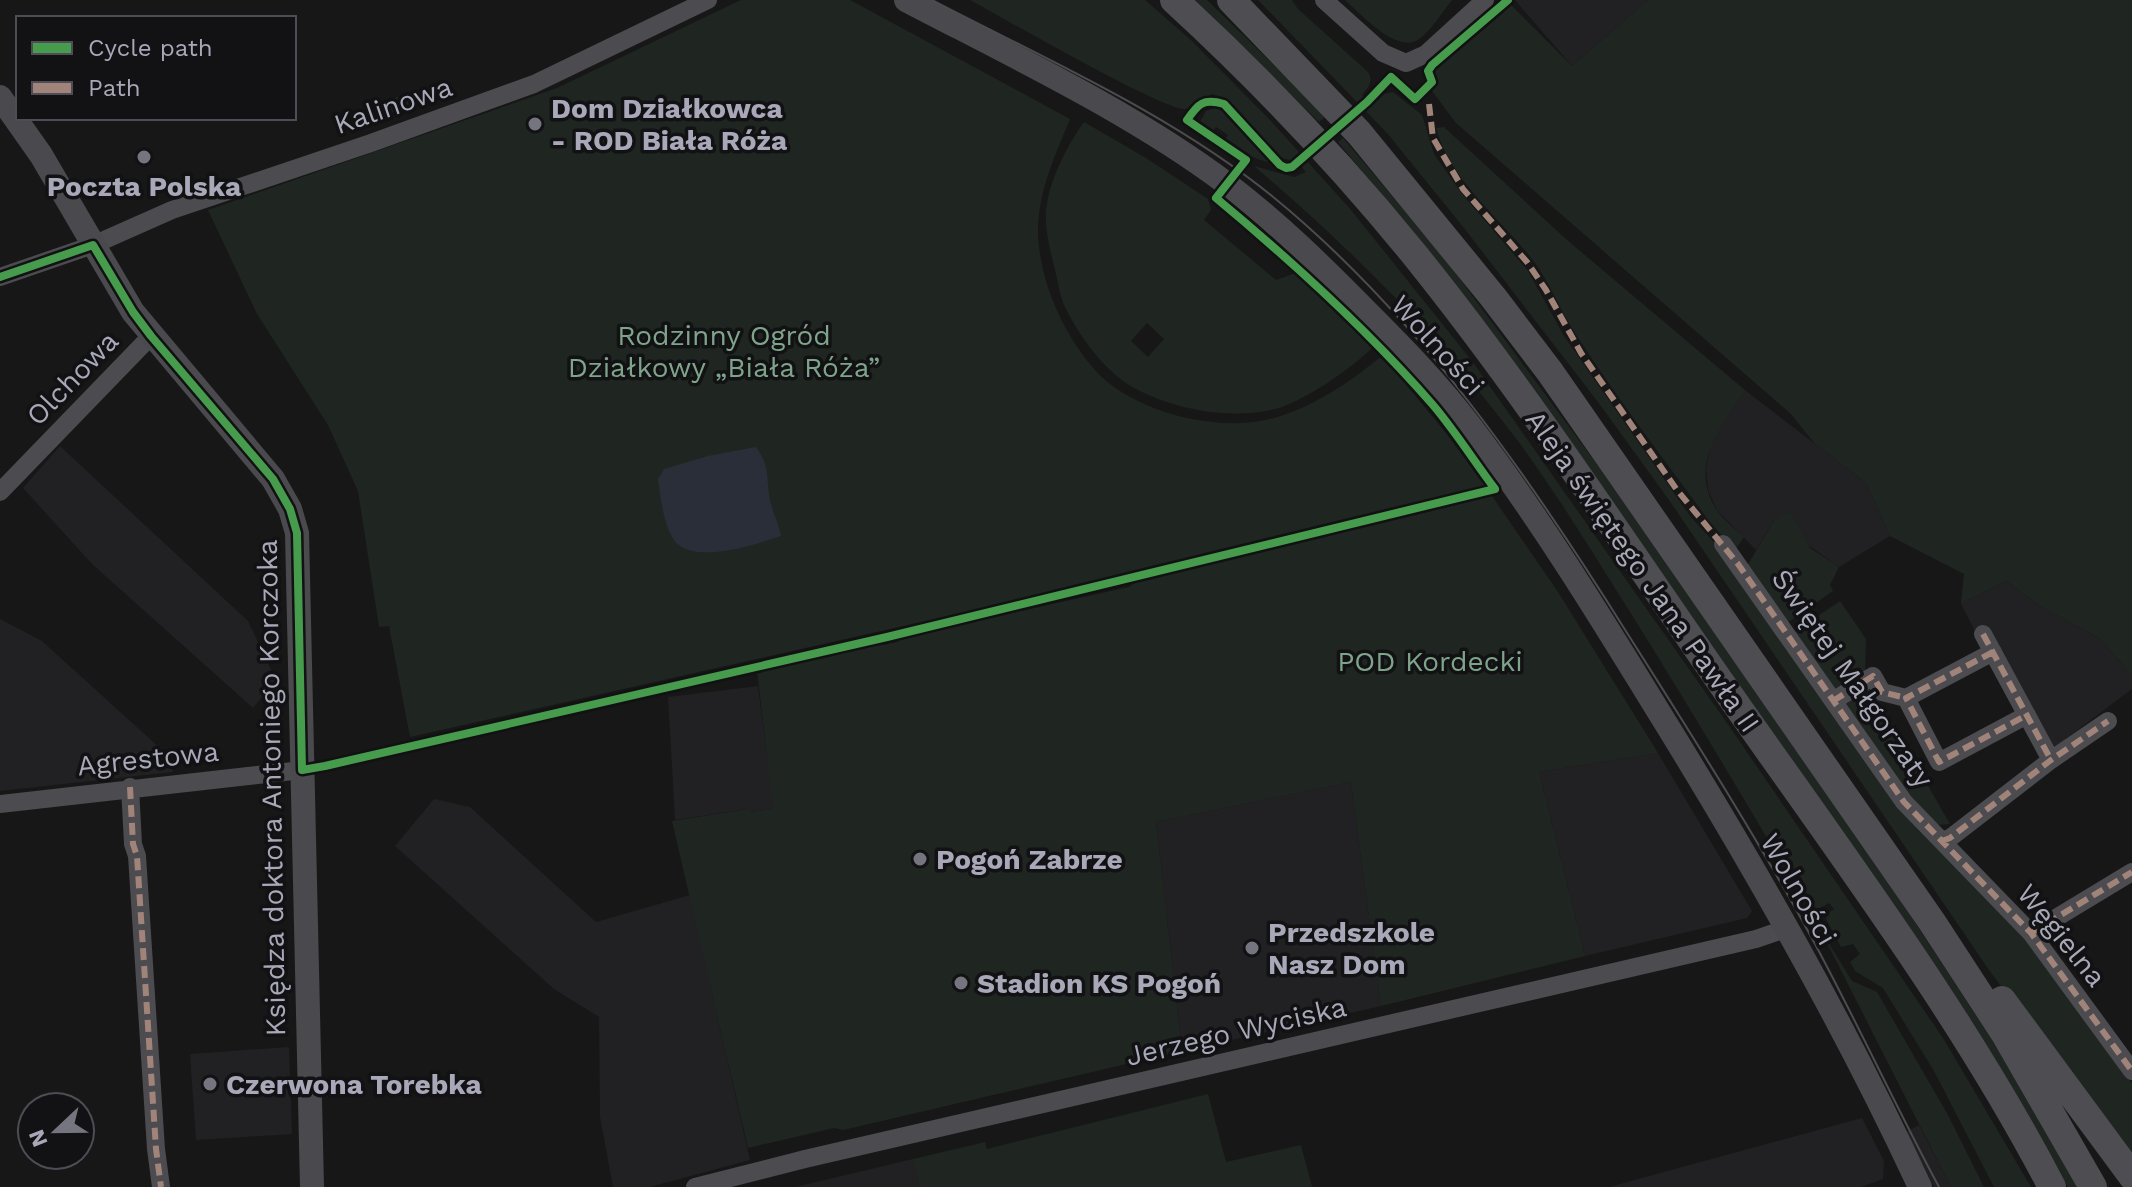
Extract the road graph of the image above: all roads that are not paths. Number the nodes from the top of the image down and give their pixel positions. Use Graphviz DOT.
graph roads {
  1 [pos="708,0"];
  2 [pos="906,0"];
  3 [pos="1174,0"];
  4 [pos="1231,0"];
  5 [pos="1324,0"];
  6 [pos="1485,0"];
  7 [pos="0,97"];
  8 [pos="16,120"];
  9 [pos="16,120"];
  10 [pos="93,245"];
  11 [pos="0,277"];
  12 [pos="151,336"];
  13 [pos="0,492"];
  14 [pos="1723,544"];
  15 [pos="1983,634"];
  16 [pos="1993,652"];
  17 [pos="1906,698"];
  18 [pos="1833,701"];
  19 [pos="2027,715"];
  20 [pos="2108,721"];
  21 [pos="2051,760"];
  22 [pos="302,770"];
  23 [pos="130,787"];
  24 [pos="0,804"];
  25 [pos="1942,841"];
  26 [pos="1894,864"];
  27 [pos="2132,872"];
  28 [pos="1788,928"];
  29 [pos="2031,933"];
  30 [pos="2132,1071"];
  31 [pos="2132,1176"];
  32 [pos="161,1187"];
  33 [pos="312,1187"];
  34 [pos="695,1187"];
  35 [pos="1920,1187"];
  36 [pos="2052,1187"];
  37 [pos="2093,1187"];
  1 -- 10 [label="street, Kalinowa"];
  2 -- 28 [label="street, Wolności"];
  3 -- 36 [label="main road, Aleja świętego Jana Pawła II"];
  4 -- 26 [label="main road, Aleja świętego Jana Pawła II"];
  5 -- 6 [label="street"];
  7 -- 8 [label="street, Księdza doktora Antoniego Korczoka"];
  9 -- 10 [label="street, Księdza doktora Antoniego Korczoka"];
  10 -- 11 [label="street, Kalinowa"];
  10 -- 12 [label="street, Księdza doktora Antoniego Korczoka"];
  12 -- 13 [label="street, Olchowa"];
  12 -- 22 [label="street, Księdza doktora Antoniego Korczoka"];
  14 -- 18 [label="street, Świętej Małgorzaty"];
  15 -- 16 [label="street"];
  16 -- 17 [label="street"];
  16 -- 19 [label="street"];
  17 -- 18 [label="street"];
  17 -- 19 [label="street"];
  18 -- 25 [label="street, Świętej Małgorzaty"];
  19 -- 21 [label="street"];
  20 -- 21 [label="street"];
  21 -- 25 [label="street"];
  22 -- 23 [label="street, Agrestowa"];
  22 -- 33 [label="street, Księdza doktora Antoniego Korczoka"];
  23 -- 24 [label="street, Agrestowa"];
  23 -- 32 [label="street"];
  25 -- 29 [label="street, Węgielna"];
  26 -- 31 [label="main road"];
  26 -- 37 [label="main road, Aleja świętego Jana Pawła II"];
  27 -- 29 [label="street"];
  28 -- 34 [label="street, Jerzego Wyciska"];
  28 -- 35 [label="street, Wolności"];
  29 -- 30 [label="street, Węgielna"];
}
